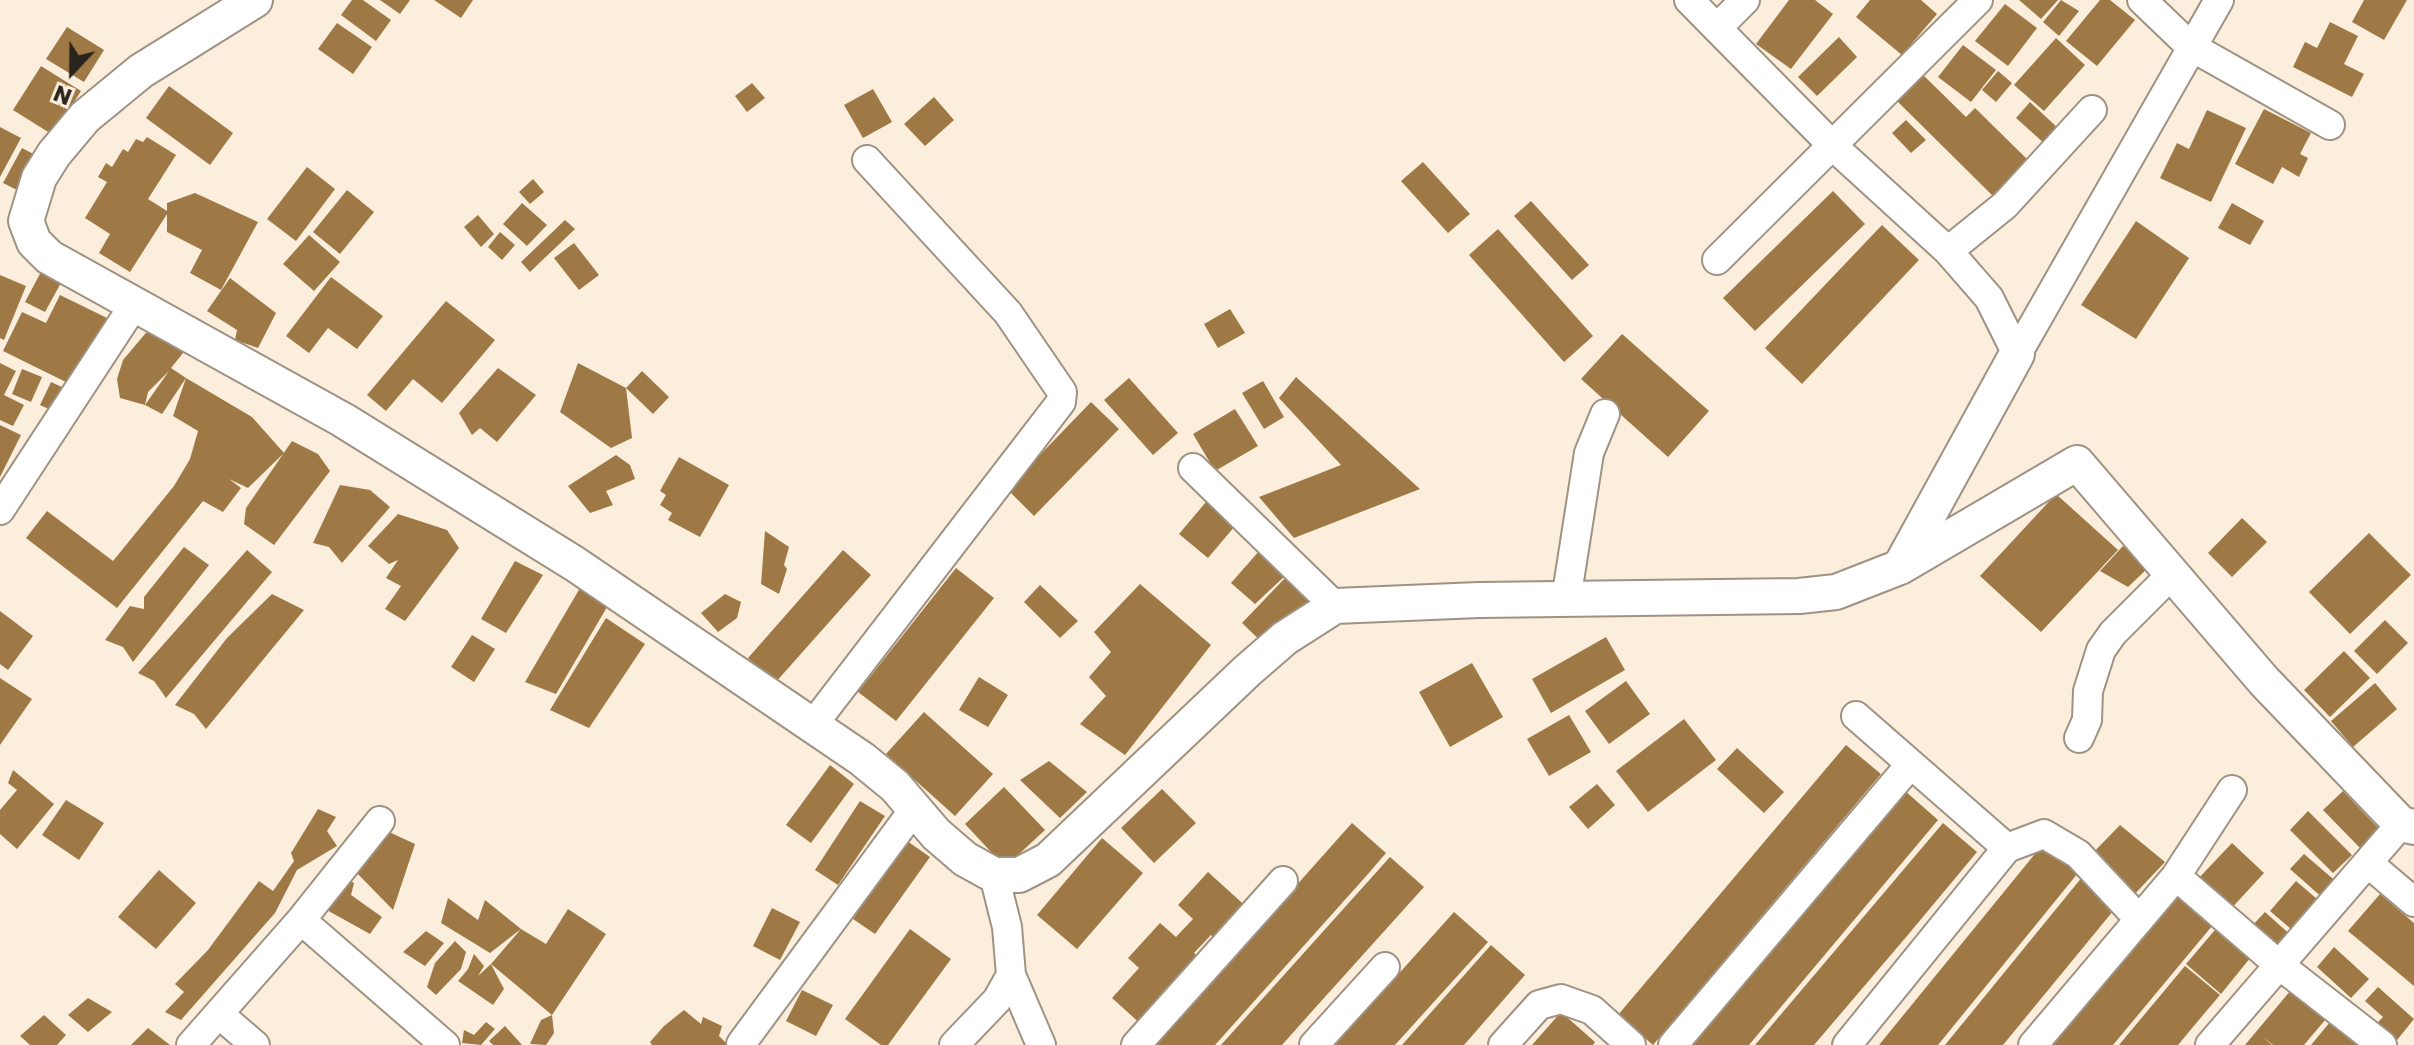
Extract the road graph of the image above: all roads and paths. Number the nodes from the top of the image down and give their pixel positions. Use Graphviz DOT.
graph roads {
  1 [pos="255,0"];
  2 [pos="1689,0"];
  3 [pos="1745,0"];
  4 [pos="1978,0"];
  5 [pos="2142,0"];
  6 [pos="2219,0"];
  7 [pos="1718,27"];
  8 [pos="2190,46"];
  9 [pos="2092,110"];
  10 [pos="2330,125"];
  11 [pos="1834,147"];
  12 [pos="867,160"];
  13 [pos="1948,251"];
  14 [pos="1717,260"];
  15 [pos="134,305"];
  16 [pos="2017,354"];
  17 [pos="1605,414"];
  18 [pos="1193,468"];
  19 [pos="0,510"];
  20 [pos="1900,567"];
  21 [pos="2172,574"];
  22 [pos="1566,600"];
  23 [pos="1335,606"];
  24 [pos="1856,716"];
  25 [pos="812,726"];
  26 [pos="2079,738"];
  27 [pos="1910,765"];
  28 [pos="2232,790"];
  29 [pos="915,808"];
  30 [pos="380,821"];
  31 [pos="2408,826"];
  32 [pos="2007,848"];
  33 [pos="2368,863"];
  34 [pos="994,875"];
  35 [pos="2176,876"];
  36 [pos="1283,881"];
  37 [pos="2414,902"];
  38 [pos="2139,919"];
  39 [pos="301,920"];
  40 [pos="2278,964"];
  41 [pos="1385,967"];
  42 [pos="1011,975"];
  43 [pos="219,1014"];
  44 [pos="741,1044"];
  45 [pos="191,1045"];
  46 [pos="255,1045"];
  47 [pos="445,1045"];
  48 [pos="954,1045"];
  49 [pos="1041,1045"];
  50 [pos="1136,1045"];
  51 [pos="1314,1045"];
  52 [pos="1503,1045"];
  53 [pos="1631,1045"];
  54 [pos="1673,1045"];
  55 [pos="1847,1045"];
  56 [pos="2033,1045"];
  57 [pos="2210,1045"];
  58 [pos="2382,1045"];
  1 -- 15 [label="street"];
  2 -- 7 [label="street"];
  3 -- 7 [label="street"];
  4 -- 11 [label="street"];
  5 -- 8 [label="street"];
  6 -- 8 [label="street"];
  7 -- 11 [label="street"];
  8 -- 10 [label="street"];
  8 -- 16 [label="street"];
  9 -- 13 [label="street"];
  11 -- 13 [label="street"];
  11 -- 14 [label="street"];
  12 -- 25 [label="street"];
  13 -- 16 [label="street"];
  15 -- 19 [label="street"];
  15 -- 25 [label="street"];
  16 -- 20 [label="street"];
  17 -- 22 [label="street"];
  18 -- 23 [label="street"];
  20 -- 21 [label="street"];
  20 -- 22 [label="street"];
  21 -- 26 [label="street"];
  21 -- 31 [label="street"];
  22 -- 23 [label="street"];
  23 -- 34 [label="street"];
  24 -- 27 [label="street"];
  25 -- 29 [label="street"];
  27 -- 32 [label="street"];
  27 -- 54 [label="street"];
  28 -- 35 [label="street"];
  29 -- 34 [label="street"];
  29 -- 44 [label="street"];
  30 -- 39 [label="street"];
  31 -- 33 [label="street"];
  32 -- 38 [label="street"];
  32 -- 55 [label="street"];
  33 -- 37 [label="street"];
  33 -- 40 [label="street"];
  34 -- 42 [label="street"];
  35 -- 38 [label="street"];
  35 -- 40 [label="street"];
  36 -- 50 [label="street"];
  38 -- 56 [label="street"];
  39 -- 43 [label="street"];
  39 -- 47 [label="street"];
  40 -- 57 [label="street"];
  40 -- 58 [label="street"];
  41 -- 51 [label="street"];
  42 -- 48 [label="street"];
  42 -- 49 [label="street"];
  43 -- 45 [label="street"];
  43 -- 46 [label="street"];
  52 -- 53 [label="street"];
}
